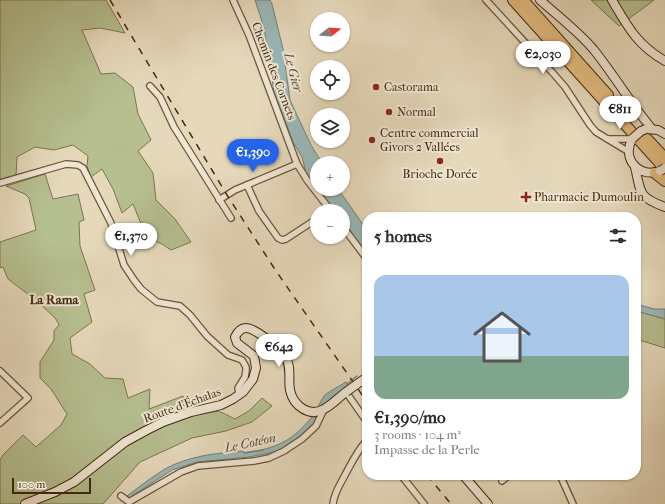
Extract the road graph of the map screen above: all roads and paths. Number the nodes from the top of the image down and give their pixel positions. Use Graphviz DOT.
graph roads {
  1 [pos="233,0"];
  2 [pos="486,0"];
  3 [pos="513,0"];
  4 [pos="523,0"];
  5 [pos="540,0"];
  6 [pos="612,0"];
  7 [pos="665,61"];
  8 [pos="150,86"];
  9 [pos="637,111"];
  10 [pos="645,128"];
  11 [pos="665,134"];
  12 [pos="607,139"];
  13 [pos="632,139"];
  14 [pos="628,152"];
  15 [pos="665,158"];
  16 [pos="297,164"];
  17 [pos="635,167"];
  18 [pos="659,171"];
  19 [pos="665,181"];
  20 [pos="0,183"];
  21 [pos="247,185"];
  22 [pos="639,185"];
  23 [pos="220,200"];
  24 [pos="325,204"];
  25 [pos="665,206"];
  26 [pos="230,218"];
  27 [pos="310,223"];
  28 [pos="350,236"];
  29 [pos="362,252"];
  30 [pos="0,371"];
  31 [pos="362,381"];
  32 [pos="346,392"];
  33 [pos="239,394"];
  34 [pos="324,409"];
  35 [pos="362,415"];
  36 [pos="0,423"];
  37 [pos="362,446"];
  38 [pos="405,480"];
  39 [pos="467,480"];
  40 [pos="562,480"];
  41 [pos="121,496"];
  42 [pos="25,504"];
  43 [pos="333,504"];
  44 [pos="424,504"];
  45 [pos="488,504"];
  46 [pos="574,504"];
  1 -- 16 [label="street, Chemin des Cornets"];
  2 -- 12 [label="street"];
  3 -- 18 [label="highway"];
  4 -- 15 [label="highway"];
  5 -- 9 [label="street"];
  6 -- 7 [label="street"];
  8 -- 23 [label="street"];
  9 -- 10 [label="street"];
  9 -- 10 [label="street"];
  10 -- 11 [label="street"];
  10 -- 13 [label="street, bridge"];
  12 -- 13 [label="street"];
  12 -- 14 [label="street"];
  13 -- 14 [label="street"];
  14 -- 17 [label="street"];
  16 -- 21 [label="street"];
  16 -- 24 [label="street, Chemin des Cornets"];
  17 -- 18 [label="street"];
  17 -- 22 [label="street"];
  18 -- 19 [label="highway"];
  18 -- 22 [label="street"];
  20 -- 33 [label="street"];
  21 -- 23 [label="street"];
  21 -- 27 [label="street"];
  22 -- 25 [label="street"];
  23 -- 26 [label="street"];
  28 -- 29 [label="street"];
  30 -- 36 [label="street"];
  31 -- 32 [label="street, bridge"];
  32 -- 34 [label="street"];
  32 -- 35 [label="street"];
  33 -- 34 [label="street, Route d'Échalas"];
  33 -- 42 [label="street, Route d'Échalas"];
  34 -- 41 [label="street"];
  37 -- 43 [label="street"];
  38 -- 44 [label="street"];
  39 -- 45 [label="street"];
  40 -- 46 [label="street"];
}
